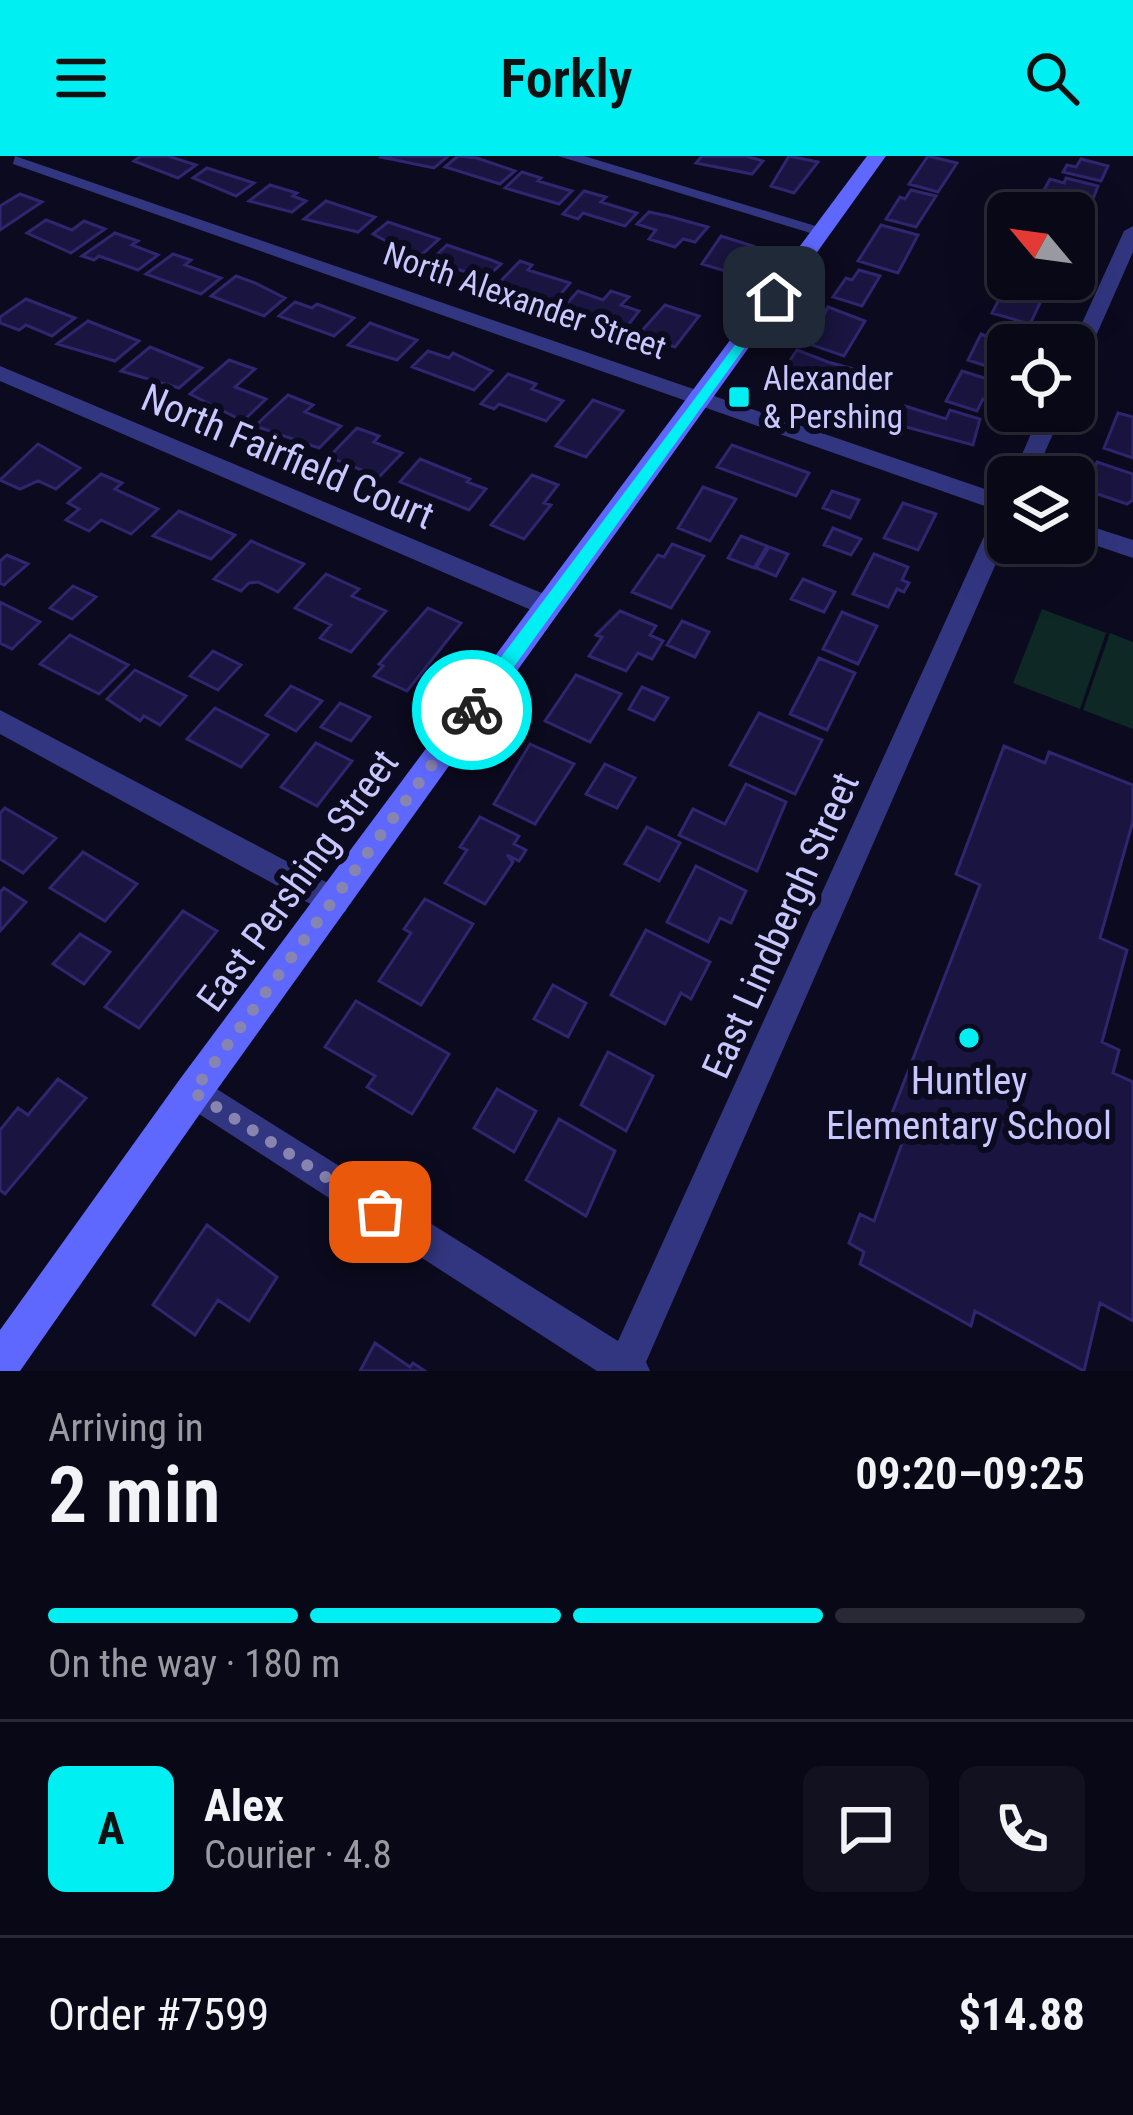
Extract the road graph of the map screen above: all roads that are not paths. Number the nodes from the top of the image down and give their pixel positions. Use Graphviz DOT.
graph roads {
  1 [pos="566,156"];
  2 [pos="877,156"];
  3 [pos="22,158"];
  4 [pos="0,172"];
  5 [pos="824,231"];
  6 [pos="1133,231"];
  7 [pos="1091,324"];
  8 [pos="0,374"];
  9 [pos="700,397"];
  10 [pos="987,500"];
  11 [pos="1095,536"];
  12 [pos="1133,549"];
  13 [pos="987,555"];
  14 [pos="547,606"];
  15 [pos="0,721"];
  16 [pos="335,902"];
  17 [pos="193,1092"];
  18 [pos="4,1349"];
  19 [pos="626,1370"];
  1 -- 5 [label="street"];
  2 -- 5 [label="street, East Pershing Street"];
  3 -- 4 [label="street"];
  3 -- 9 [label="street, North Alexander Street"];
  5 -- 9 [label="street, East Pershing Street"];
  6 -- 7 [label="street"];
  8 -- 14 [label="street, North Fairfield Court"];
  9 -- 10 [label="street, North Alexander Street"];
  9 -- 14 [label="street, East Pershing Street"];
  11 -- 12 [label="street"];
  13 -- 19 [label="street, East Lindbergh Street"];
  14 -- 16 [label="street, East Pershing Street"];
  15 -- 16 [label="street"];
  16 -- 17 [label="street, East Pershing Street"];
  17 -- 18 [label="street, East Pershing Street"];
  17 -- 19 [label="street"];
}
